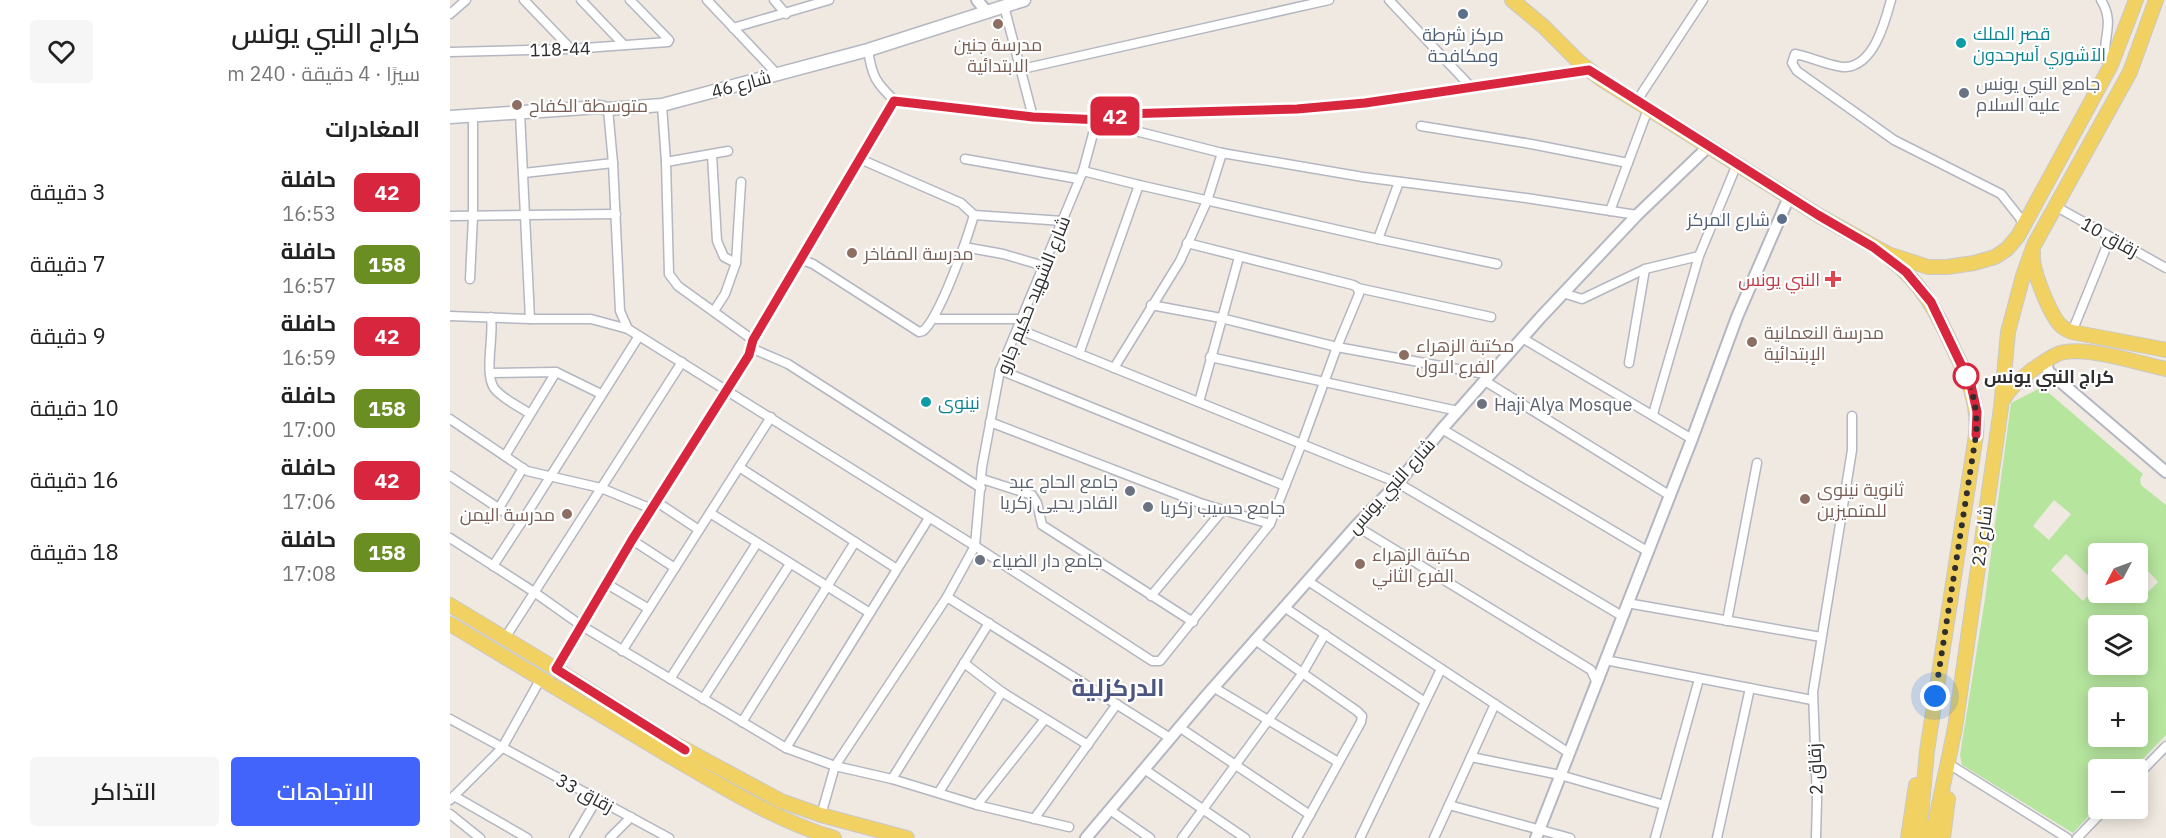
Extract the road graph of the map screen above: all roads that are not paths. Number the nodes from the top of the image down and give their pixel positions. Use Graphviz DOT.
graph roads {
  1 [pos="466,0"];
  2 [pos="524,0"];
  3 [pos="581,0"];
  4 [pos="630,0"];
  5 [pos="707,0"];
  6 [pos="774,0"];
  7 [pos="829,0"];
  8 [pos="977,0"];
  9 [pos="1024,0"];
  10 [pos="1329,0"];
  11 [pos="1389,0"];
  12 [pos="1512,0"];
  13 [pos="1524,0"];
  14 [pos="1703,0"];
  15 [pos="1891,0"];
  16 [pos="2101,0"];
  17 [pos="2136,0"];
  18 [pos="2156,0"];
  19 [pos="1004,6"];
  20 [pos="987,12"];
  21 [pos="450,14"];
  22 [pos="786,14"];
  23 [pos="1543,26"];
  24 [pos="734,28"];
  25 [pos="624,45"];
  26 [pos="571,49"];
  27 [pos="868,50"];
  28 [pos="450,52"];
  29 [pos="2111,65"];
  30 [pos="1022,69"];
  31 [pos="1589,70"];
  32 [pos="2130,72"];
  33 [pos="777,74"];
  34 [pos="1471,87"];
  35 [pos="894,101"];
  36 [pos="662,105"];
  37 [pos="1642,105"];
  38 [pos="608,109"];
  39 [pos="520,113"];
  40 [pos="473,116"];
  41 [pos="450,117"];
  42 [pos="1033,117"];
  43 [pos="1100,120"];
  44 [pos="1421,126"];
  45 [pos="1709,146"];
  46 [pos="729,151"];
  47 [pos="1222,153"];
  48 [pos="712,155"];
  49 [pos="860,159"];
  50 [pos="965,159"];
  51 [pos="666,162"];
  52 [pos="614,163"];
  53 [pos="1628,163"];
  54 [pos="1737,164"];
  55 [pos="524,174"];
  56 [pos="1081,175"];
  57 [pos="741,182"];
  58 [pos="1399,182"];
  59 [pos="1139,185"];
  60 [pos="1789,197"];
  61 [pos="1207,201"];
  62 [pos="2055,206"];
  63 [pos="1610,211"];
  64 [pos="616,214"];
  65 [pos="526,215"];
  66 [pos="974,215"];
  67 [pos="1637,215"];
  68 [pos="450,216"];
  69 [pos="473,216"];
  70 [pos="1063,221"];
  71 [pos="2024,227"];
  72 [pos="2110,238"];
  73 [pos="1378,239"];
  74 [pos="1187,243"];
  75 [pos="2034,246"];
  76 [pos="964,247"];
  77 [pos="1873,247"];
  78 [pos="1699,256"];
  79 [pos="1239,258"];
  80 [pos="800,259"];
  81 [pos="736,263"];
  82 [pos="1497,264"];
  83 [pos="1044,267"];
  84 [pos="2166,268"];
  85 [pos="1645,269"];
  86 [pos="470,279"];
  87 [pos="1358,288"];
  88 [pos="1563,293"];
  89 [pos="1151,305"];
  90 [pos="714,311"];
  91 [pos="450,316"];
  92 [pos="491,317"];
  93 [pos="1491,317"];
  94 [pos="1221,318"];
  95 [pos="530,319"];
  96 [pos="933,319"];
  97 [pos="1020,319"];
  98 [pos="628,329"];
  99 [pos="1018,329"];
  100 [pos="2072,332"];
  101 [pos="639,336"];
  102 [pos="1522,338"];
  103 [pos="752,344"];
  104 [pos="1337,347"];
  105 [pos="2166,350"];
  106 [pos="1079,354"];
  107 [pos="1210,357"];
  108 [pos="2051,358"];
  109 [pos="682,362"];
  110 [pos="1629,363"];
  111 [pos="1114,368"];
  112 [pos="2166,369"];
  113 [pos="1000,370"];
  114 [pos="556,372"];
  115 [pos="490,373"];
  116 [pos="1487,378"];
  117 [pos="1325,381"];
  118 [pos="727,391"];
  119 [pos="602,393"];
  120 [pos="1199,402"];
  121 [pos="2001,408"];
  122 [pos="1458,411"];
  123 [pos="530,414"];
  124 [pos="1653,414"];
  125 [pos="1852,416"];
  126 [pos="771,417"];
  127 [pos="450,418"];
  128 [pos="990,422"];
  129 [pos="1442,429"];
  130 [pos="1692,439"];
  131 [pos="1302,443"];
  132 [pos="505,456"];
  133 [pos="1756,463"];
  134 [pos="523,468"];
  135 [pos="739,468"];
  136 [pos="2166,472"];
  137 [pos="550,475"];
  138 [pos="450,476"];
  139 [pos="981,483"];
  140 [pos="1398,483"];
  141 [pos="1285,486"];
  142 [pos="602,488"];
  143 [pos="1669,495"];
  144 [pos="654,505"];
  145 [pos="499,508"];
  146 [pos="1223,510"];
  147 [pos="710,513"];
  148 [pos="929,518"];
  149 [pos="520,523"];
  150 [pos="1270,524"];
  151 [pos="1356,526"];
  152 [pos="699,530"];
  153 [pos="450,538"];
  154 [pos="632,540"];
  155 [pos="855,542"];
  156 [pos="757,543"];
  157 [pos="975,546"];
  158 [pos="1647,552"];
  159 [pos="790,564"];
  160 [pos="493,566"];
  161 [pos="675,568"];
  162 [pos="897,568"];
  163 [pos="1308,581"];
  164 [pos="607,584"];
  165 [pos="826,587"];
  166 [pos="534,592"];
  167 [pos="1151,596"];
  168 [pos="947,597"];
  169 [pos="1627,603"];
  170 [pos="450,605"];
  171 [pos="1284,607"];
  172 [pos="649,609"];
  173 [pos="870,613"];
  174 [pos="1622,616"];
  175 [pos="1727,621"];
  176 [pos="1193,622"];
  177 [pos="989,623"];
  178 [pos="582,626"];
  179 [pos="452,630"];
  180 [pos="1325,634"];
  181 [pos="505,638"];
  182 [pos="1821,638"];
  183 [pos="1255,640"];
  184 [pos="622,651"];
  185 [pos="1605,660"];
  186 [pos="964,663"];
  187 [pos="556,669"];
  188 [pos="1441,669"];
  189 [pos="1302,674"];
  190 [pos="670,679"];
  191 [pos="1699,679"];
  192 [pos="540,680"];
  193 [pos="1596,681"];
  194 [pos="1213,687"];
  195 [pos="1750,688"];
  196 [pos="1002,692"];
  197 [pos="702,699"];
  198 [pos="1812,700"];
  199 [pos="1425,702"];
  200 [pos="1117,704"];
  201 [pos="1495,704"];
  202 [pos="1045,719"];
  203 [pos="451,720"];
  204 [pos="1269,720"];
  205 [pos="742,722"];
  206 [pos="1179,728"];
  207 [pos="1954,728"];
  208 [pos="1170,738"];
  209 [pos="1088,745"];
  210 [pos="2166,746"];
  211 [pos="502,748"];
  212 [pos="786,748"];
  213 [pos="1569,753"];
  214 [pos="1471,757"];
  215 [pos="1338,762"];
  216 [pos="1236,765"];
  217 [pos="2148,765"];
  218 [pos="835,766"];
  219 [pos="1952,766"];
  220 [pos="1144,769"];
  221 [pos="1560,776"];
  222 [pos="892,779"];
  223 [pos="939,792"];
  224 [pos="452,798"];
  225 [pos="597,799"];
  226 [pos="1449,805"];
  227 [pos="1665,805"];
  228 [pos="977,806"];
  229 [pos="1204,809"];
  230 [pos="1110,810"];
  231 [pos="450,814"];
  232 [pos="820,814"];
  233 [pos="1310,815"];
  234 [pos="631,818"];
  235 [pos="1034,819"];
  236 [pos="2095,819"];
  237 [pos="1069,827"];
  238 [pos="804,834"];
  239 [pos="1537,834"];
  240 [pos="1926,836"];
  241 [pos="480,838"];
  242 [pos="527,838"];
  243 [pos="574,838"];
  244 [pos="610,838"];
  245 [pos="669,838"];
  246 [pos="834,838"];
  247 [pos="907,838"];
  248 [pos="1086,838"];
  249 [pos="1150,838"];
  250 [pos="1182,838"];
  251 [pos="1245,838"];
  252 [pos="1297,838"];
  253 [pos="1360,838"];
  254 [pos="1434,838"];
  255 [pos="1570,838"];
  256 [pos="1655,838"];
  257 [pos="1716,838"];
  258 [pos="1816,838"];
  259 [pos="2067,838"];
  260 [pos="2077,838"];
  1 -- 21 [label="street"];
  2 -- 26 [label="street"];
  3 -- 25 [label="street"];
  4 -- 25 [label="street, 118-44"];
  5 -- 24 [label="street"];
  6 -- 22 [label="street"];
  7 -- 22 [label="street"];
  8 -- 20 [label="street"];
  9 -- 19 [label="main road, شارع 46"];
  10 -- 30 [label="street"];
  11 -- 34 [label="street"];
  12 -- 23 [label="main road"];
  13 -- 23 [label="main road"];
  14 -- 37 [label="street"];
  15 -- 71 [label="street"];
  16 -- 29 [label="street"];
  17 -- 29 [label="main road"];
  18 -- 32 [label="main road, شارع 23"];
  19 -- 20 [label="main road, شارع 46"];
  19 -- 30 [label="street"];
  20 -- 27 [label="main road, شارع 46"];
  22 -- 24 [label="street"];
  23 -- 31 [label="main road"];
  24 -- 33 [label="street"];
  25 -- 26 [label="street, 118-44"];
  26 -- 28 [label="street, 118-44"];
  27 -- 33 [label="main road, شارع 46"];
  27 -- 35 [label="street"];
  29 -- 32 [label="main road"];
  29 -- 71 [label="main road"];
  30 -- 42 [label="street"];
  31 -- 34 [label="street"];
  31 -- 37 [label="main road"];
  32 -- 62 [label="main road, شارع 23"];
  33 -- 36 [label="main road, شارع 46"];
  34 -- 43 [label="street"];
  35 -- 42 [label="street"];
  35 -- 49 [label="street"];
  36 -- 38 [label="main road, شارع 46"];
  36 -- 51 [label="street"];
  37 -- 45 [label="main road"];
  37 -- 53 [label="street"];
  38 -- 39 [label="main road, شارع 46"];
  38 -- 52 [label="street"];
  39 -- 40 [label="main road, شارع 46"];
  39 -- 55 [label="street"];
  40 -- 41 [label="main road, شارع 46"];
  40 -- 69 [label="street"];
  42 -- 43 [label="street"];
  43 -- 47 [label="street"];
  43 -- 56 [label="street, شارع الشهيد حكيم جارو"];
  44 -- 53 [label="street"];
  45 -- 54 [label="main road"];
  45 -- 67 [label="street, شارع النبي يونس"];
  46 -- 48 [label="street"];
  47 -- 58 [label="street"];
  47 -- 61 [label="street"];
  48 -- 51 [label="street"];
  48 -- 81 [label="street"];
  49 -- 66 [label="street"];
  49 -- 80 [label="street"];
  50 -- 56 [label="street"];
  51 -- 90 [label="street"];
  52 -- 55 [label="street"];
  52 -- 64 [label="street"];
  53 -- 63 [label="street"];
  54 -- 60 [label="main road"];
  54 -- 78 [label="street"];
  55 -- 65 [label="street"];
  56 -- 59 [label="street"];
  56 -- 70 [label="street, شارع الشهيد حكيم جارو"];
  57 -- 81 [label="street"];
  58 -- 63 [label="street"];
  58 -- 73 [label="street"];
  59 -- 61 [label="street"];
  59 -- 106 [label="street"];
  60 -- 77 [label="main road"];
  60 -- 130 [label="street"];
  61 -- 73 [label="street"];
  61 -- 74 [label="street"];
  62 -- 72 [label="street, زقاق 10"];
  62 -- 75 [label="main road, شارع 23"];
  63 -- 67 [label="street"];
  64 -- 65 [label="street"];
  64 -- 98 [label="street"];
  65 -- 69 [label="street"];
  65 -- 95 [label="street"];
  66 -- 70 [label="street"];
  66 -- 76 [label="street"];
  67 -- 88 [label="street, شارع النبي يونس"];
  68 -- 69 [label="street"];
  69 -- 86 [label="street"];
  70 -- 83 [label="street, شارع الشهيد حكيم جارو"];
  71 -- 77 [label="main road"];
  72 -- 84 [label="street, زقاق 10"];
  72 -- 100 [label="street"];
  73 -- 82 [label="street"];
  74 -- 79 [label="street"];
  74 -- 89 [label="street"];
  75 -- 100 [label="main road"];
  75 -- 121 [label="main road, شارع 23"];
  76 -- 83 [label="street"];
  76 -- 96 [label="street"];
  77 -- 240 [label="main road, شارع 23"];
  78 -- 85 [label="street"];
  78 -- 124 [label="street"];
  79 -- 87 [label="street"];
  79 -- 94 [label="street"];
  80 -- 96 [label="street"];
  80 -- 103 [label="street"];
  81 -- 90 [label="street"];
  83 -- 97 [label="street, شارع الشهيد حكيم جارو"];
  85 -- 88 [label="street"];
  85 -- 110 [label="street"];
  87 -- 93 [label="street"];
  87 -- 104 [label="street"];
  88 -- 102 [label="street, شارع النبي يونس"];
  89 -- 94 [label="street"];
  89 -- 111 [label="street"];
  90 -- 103 [label="street"];
  91 -- 92 [label="street"];
  92 -- 95 [label="street"];
  92 -- 115 [label="street"];
  94 -- 104 [label="street"];
  94 -- 107 [label="street"];
  95 -- 98 [label="street"];
  96 -- 97 [label="street"];
  97 -- 99 [label="street, شارع الشهيد حكيم جارو"];
  98 -- 101 [label="street"];
  99 -- 106 [label="street"];
  99 -- 113 [label="street, شارع الشهيد حكيم جارو"];
  100 -- 105 [label="main road"];
  101 -- 109 [label="street"];
  101 -- 119 [label="street"];
  102 -- 116 [label="street, شارع النبي يونس"];
  102 -- 124 [label="street"];
  103 -- 118 [label="street"];
  103 -- 139 [label="street"];
  104 -- 116 [label="street"];
  104 -- 117 [label="street"];
  106 -- 111 [label="street"];
  107 -- 117 [label="street"];
  107 -- 120 [label="street"];
  108 -- 112 [label="main road"];
  108 -- 121 [label="main road"];
  108 -- 136 [label="street"];
  109 -- 118 [label="street"];
  109 -- 142 [label="street"];
  111 -- 120 [label="street"];
  113 -- 128 [label="street, شارع الشهيد حكيم جارو"];
  113 -- 141 [label="street"];
  114 -- 115 [label="street"];
  114 -- 119 [label="street"];
  114 -- 123 [label="street"];
  115 -- 123 [label="street"];
  116 -- 122 [label="street, شارع النبي يونس"];
  116 -- 143 [label="street"];
  117 -- 122 [label="street"];
  117 -- 131 [label="street"];
  118 -- 126 [label="street"];
  118 -- 144 [label="street"];
  119 -- 137 [label="street"];
  120 -- 131 [label="street"];
  121 -- 207 [label="main road, شارع 23"];
  122 -- 129 [label="street, شارع النبي يونس"];
  123 -- 132 [label="street"];
  124 -- 130 [label="street"];
  125 -- 182 [label="street, زقاق 2"];
  126 -- 135 [label="street"];
  126 -- 148 [label="street"];
  127 -- 132 [label="street"];
  128 -- 139 [label="street, شارع الشهيد حكيم جارو"];
  128 -- 146 [label="street"];
  129 -- 140 [label="street, شارع النبي يونس"];
  129 -- 158 [label="street"];
  130 -- 143 [label="street"];
  131 -- 140 [label="street"];
  131 -- 141 [label="street"];
  132 -- 134 [label="street"];
  133 -- 175 [label="street"];
  134 -- 137 [label="street"];
  134 -- 145 [label="street"];
  135 -- 147 [label="street"];
  135 -- 155 [label="street"];
  137 -- 142 [label="street"];
  137 -- 149 [label="street"];
  138 -- 145 [label="street"];
  139 -- 157 [label="street, شارع الشهيد حكيم جارو"];
  139 -- 167 [label="street"];
  140 -- 151 [label="street, شارع النبي يونس"];
  140 -- 174 [label="street"];
  141 -- 150 [label="street"];
  142 -- 144 [label="street"];
  142 -- 166 [label="street"];
  143 -- 158 [label="street"];
  144 -- 152 [label="street"];
  144 -- 154 [label="street"];
  145 -- 149 [label="street"];
  146 -- 150 [label="street"];
  146 -- 167 [label="street"];
  147 -- 152 [label="street"];
  147 -- 156 [label="street"];
  148 -- 157 [label="street"];
  148 -- 162 [label="street"];
  149 -- 160 [label="street"];
  150 -- 176 [label="street"];
  151 -- 163 [label="street, شارع النبي يونس"];
  151 -- 193 [label="street"];
  152 -- 161 [label="street"];
  153 -- 160 [label="street"];
  154 -- 161 [label="street"];
  154 -- 164 [label="street"];
  155 -- 162 [label="street"];
  155 -- 165 [label="street"];
  156 -- 159 [label="street"];
  156 -- 190 [label="street"];
  157 -- 168 [label="street"];
  157 -- 176 [label="street"];
  158 -- 169 [label="street"];
  159 -- 165 [label="street"];
  159 -- 197 [label="street"];
  160 -- 166 [label="street"];
  161 -- 172 [label="street"];
  162 -- 173 [label="street"];
  163 -- 171 [label="street, شارع النبي يونس"];
  163 -- 188 [label="street"];
  164 -- 172 [label="street"];
  164 -- 178 [label="street"];
  165 -- 173 [label="street"];
  165 -- 205 [label="street"];
  166 -- 178 [label="street"];
  166 -- 181 [label="street"];
  167 -- 176 [label="street"];
  168 -- 177 [label="street"];
  168 -- 218 [label="street"];
  169 -- 174 [label="street"];
  169 -- 175 [label="street"];
  170 -- 181 [label="main road"];
  171 -- 180 [label="street"];
  171 -- 183 [label="street, شارع النبي يونس"];
  172 -- 184 [label="street"];
  173 -- 212 [label="street"];
  174 -- 185 [label="street"];
  175 -- 182 [label="street"];
  177 -- 186 [label="street"];
  177 -- 200 [label="street"];
  178 -- 184 [label="street"];
  178 -- 187 [label="street"];
  179 -- 192 [label="main road"];
  180 -- 189 [label="street"];
  180 -- 199 [label="street"];
  181 -- 187 [label="main road"];
  182 -- 198 [label="street, زقاق 2"];
  183 -- 189 [label="street"];
  183 -- 194 [label="street, شارع النبي يونس"];
  184 -- 190 [label="street"];
  185 -- 191 [label="street"];
  185 -- 193 [label="street"];
  186 -- 196 [label="street"];
  186 -- 222 [label="street"];
  187 -- 232 [label="main road"];
  188 -- 199 [label="street"];
  188 -- 201 [label="street"];
  189 -- 204 [label="street"];
  189 -- 215 [label="street"];
  190 -- 197 [label="street"];
  191 -- 195 [label="street"];
  191 -- 227 [label="street"];
  192 -- 211 [label="street"];
  192 -- 238 [label="main road"];
  193 -- 213 [label="street"];
  194 -- 204 [label="street"];
  194 -- 206 [label="street, شارع النبي يونس"];
  195 -- 198 [label="street"];
  195 -- 257 [label="street"];
  196 -- 202 [label="street"];
  196 -- 223 [label="street"];
  197 -- 205 [label="street"];
  198 -- 258 [label="street, زقاق 2"];
  199 -- 253 [label="street"];
  200 -- 208 [label="street"];
  200 -- 209 [label="street"];
  201 -- 213 [label="street"];
  201 -- 214 [label="street"];
  202 -- 209 [label="street"];
  202 -- 228 [label="street"];
  203 -- 211 [label="street, زقاق 33"];
  204 -- 215 [label="street"];
  204 -- 216 [label="street"];
  205 -- 212 [label="street"];
  206 -- 208 [label="street, شارع النبي يونس"];
  206 -- 216 [label="street"];
  207 -- 219 [label="main road"];
  207 -- 240 [label="main road"];
  208 -- 220 [label="street, شارع النبي يونس"];
  209 -- 235 [label="street"];
  210 -- 217 [label="street"];
  211 -- 224 [label="street"];
  211 -- 225 [label="street, زقاق 33"];
  212 -- 218 [label="street"];
  213 -- 221 [label="street"];
  214 -- 221 [label="street"];
  214 -- 226 [label="street"];
  215 -- 233 [label="street"];
  216 -- 229 [label="street"];
  216 -- 233 [label="street"];
  218 -- 222 [label="street"];
  218 -- 232 [label="street"];
  219 -- 240 [label="main road"];
  219 -- 259 [label="street"];
  220 -- 229 [label="street"];
  220 -- 230 [label="street, شارع النبي يونس"];
  221 -- 227 [label="street"];
  221 -- 239 [label="street"];
  222 -- 223 [label="street"];
  223 -- 228 [label="street"];
  224 -- 242 [label="street"];
  225 -- 234 [label="street, زقاق 33"];
  225 -- 243 [label="street"];
  226 -- 239 [label="street"];
  226 -- 254 [label="street"];
  227 -- 256 [label="street"];
  228 -- 235 [label="street"];
  229 -- 250 [label="street"];
  229 -- 251 [label="street"];
  230 -- 248 [label="street, شارع النبي يونس"];
  230 -- 249 [label="street"];
  231 -- 241 [label="street"];
  232 -- 247 [label="main road"];
  233 -- 252 [label="street"];
  234 -- 244 [label="street"];
  234 -- 245 [label="street, زقاق 33"];
  235 -- 237 [label="street"];
  236 -- 260 [label="street"];
  238 -- 246 [label="main road"];
  239 -- 255 [label="street"];
}
